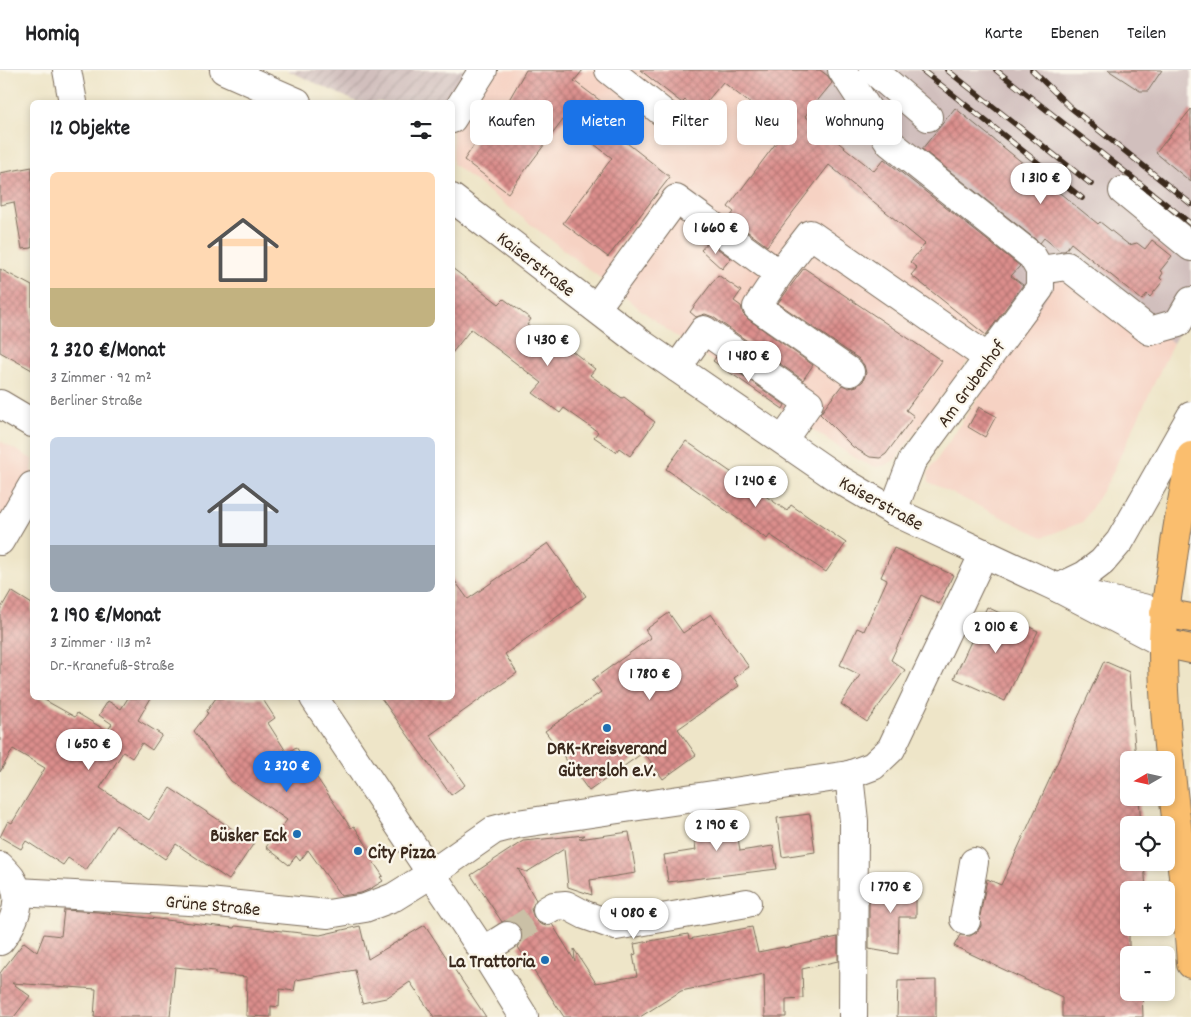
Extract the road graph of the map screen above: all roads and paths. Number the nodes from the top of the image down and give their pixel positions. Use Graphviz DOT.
graph roads {
  1 [pos="67,70"];
  2 [pos="483,70"];
  3 [pos="609,70"];
  4 [pos="842,70"];
  5 [pos="873,70"];
  6 [pos="240,73"];
  7 [pos="73,100"];
  8 [pos="293,100"];
  9 [pos="654,106"];
  10 [pos="455,114"];
  11 [pos="928,118"];
  12 [pos="1123,191"];
  13 [pos="455,200"];
  14 [pos="1191,247"];
  15 [pos="1036,263"];
  16 [pos="779,274"];
  17 [pos="1191,301"];
  18 [pos="596,308"];
  19 [pos="988,358"];
  20 [pos="678,368"];
  21 [pos="850,372"];
  22 [pos="0,404"];
  23 [pos="1191,416"];
  24 [pos="30,422"];
  25 [pos="782,440"];
  26 [pos="1191,456"];
  27 [pos="30,489"];
  28 [pos="892,511"];
  29 [pos="0,541"];
  30 [pos="984,553"];
  31 [pos="1058,588"];
  32 [pos="1164,613"];
  33 [pos="1191,618"];
  34 [pos="1163,642"];
  35 [pos="1191,649"];
  36 [pos="315,700"];
  37 [pos="849,775"];
  38 [pos="974,862"];
  39 [pos="0,866"];
  40 [pos="431,874"];
  41 [pos="17,892"];
  42 [pos="747,903"];
  43 [pos="547,910"];
  44 [pos="966,921"];
  45 [pos="507,936"];
  46 [pos="0,941"];
  47 [pos="483,952"];
  48 [pos="1191,964"];
  49 [pos="524,1017"];
  50 [pos="853,1017"];
  1 -- 7 [label="street"];
  2 -- 10 [label="street"];
  3 -- 9 [label="street"];
  4 -- 15 [label="street"];
  5 -- 11 [label="street"];
  6 -- 8 [label="street"];
  12 -- 14 [label="street"];
  13 -- 18 [label="street, Kaiserstraße"];
  15 -- 17 [label="street"];
  15 -- 19 [label="street, Am Grubenhof"];
  16 -- 18 [label="street"];
  16 -- 19 [label="street"];
  16 -- 21 [label="street"];
  18 -- 20 [label="street, Kaiserstraße"];
  19 -- 28 [label="street, Am Grubenhof"];
  20 -- 25 [label="street, Kaiserstraße"];
  20 -- 25 [label="street"];
  22 -- 24 [label="street"];
  23 -- 31 [label="street"];
  25 -- 28 [label="street, Kaiserstraße"];
  26 -- 32 [label="main road"];
  27 -- 29 [label="street"];
  28 -- 30 [label="street, Kaiserstraße"];
  30 -- 31 [label="street, Kaiserstraße"];
  30 -- 37 [label="street, Grüne Straße"];
  31 -- 32 [label="street, Kaiserstraße"];
  31 -- 34 [label="street, Kaiserstraße"];
  32 -- 33 [label="main road, Kaiserstraße"];
  32 -- 34 [label="main road"];
  34 -- 35 [label="main road, Kaiserstraße"];
  34 -- 48 [label="main road"];
  36 -- 40 [label="street"];
  37 -- 40 [label="street, Grüne Straße"];
  37 -- 50 [label="street"];
  38 -- 44 [label="street"];
  39 -- 41 [label="street"];
  40 -- 41 [label="street, Grüne Straße"];
  40 -- 47 [label="street"];
  41 -- 46 [label="street"];
  42 -- 43 [label="street"];
  45 -- 47 [label="street"];
  47 -- 49 [label="street"];
}
